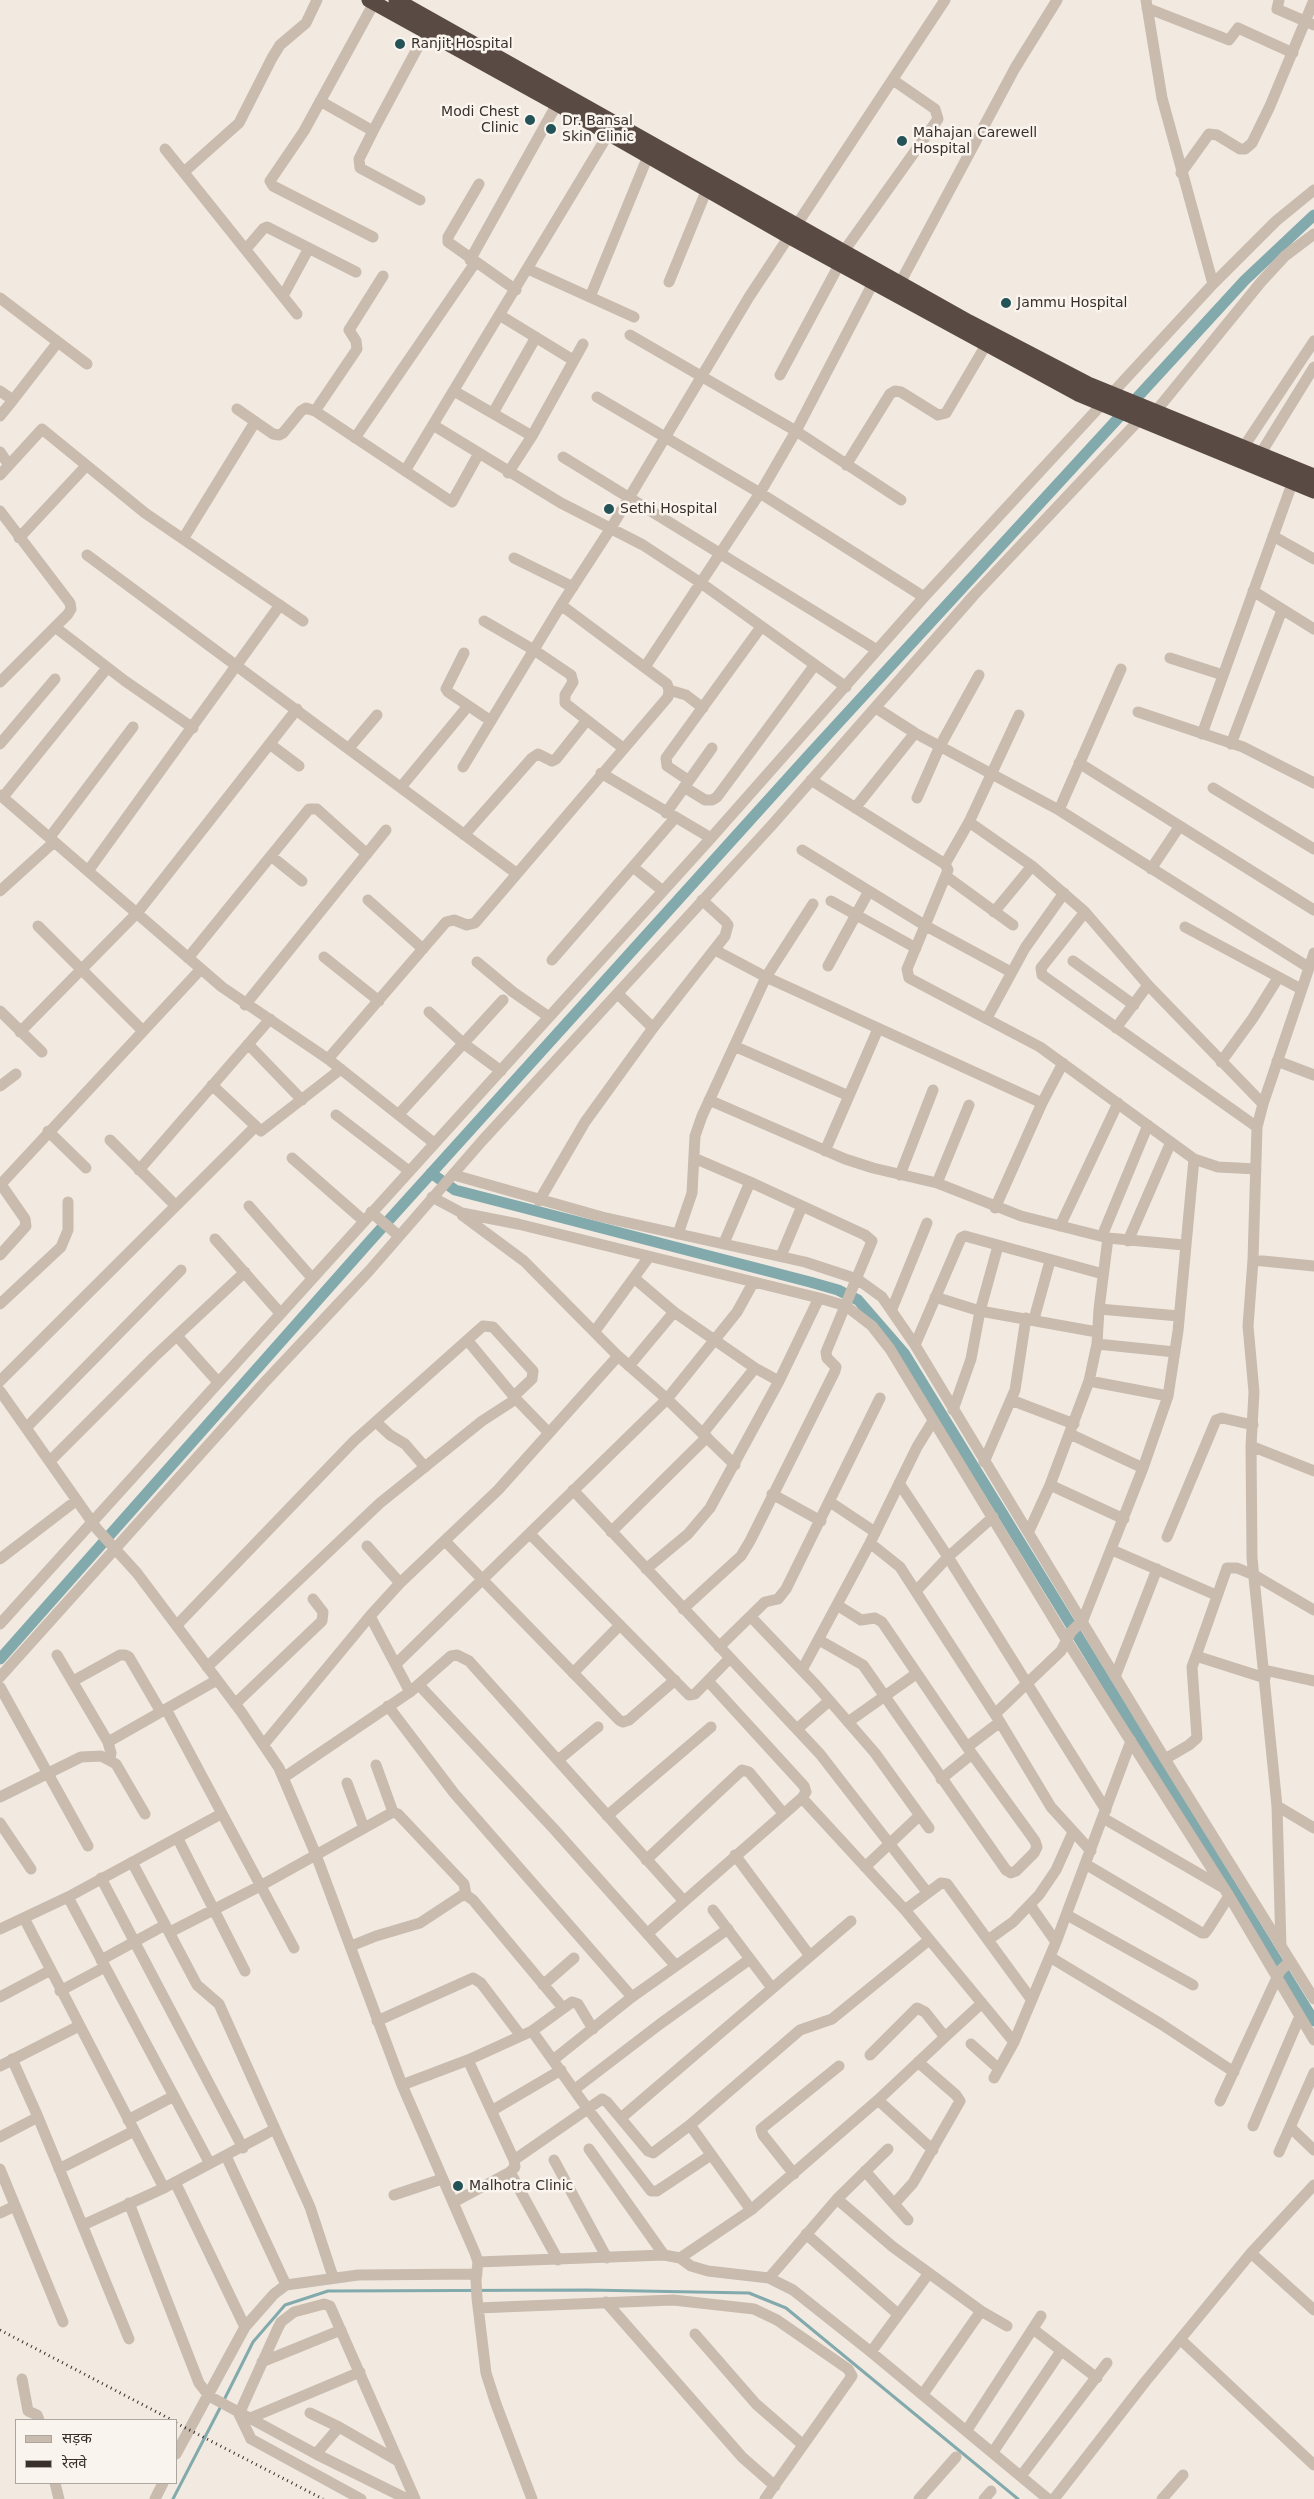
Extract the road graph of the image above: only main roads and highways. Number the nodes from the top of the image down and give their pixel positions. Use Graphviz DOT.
graph roads {
  1 [pos="396,0"];
  2 [pos="371,2"];
  3 [pos="612,128"];
  4 [pos="793,231"];
  5 [pos="842,257"];
  6 [pos="1113,402"];
  7 [pos="1258,459"];
  8 [pos="1314,476"];
  9 [pos="1314,491"];
  1 -- 3 [label="highway"];
  2 -- 3 [label="highway"];
  3 -- 4 [label="highway"];
  3 -- 4 [label="highway"];
  4 -- 5 [label="highway"];
  5 -- 6 [label="highway"];
  5 -- 6 [label="highway"];
  6 -- 7 [label="highway"];
  7 -- 8 [label="highway"];
  7 -- 9 [label="highway"];
}
